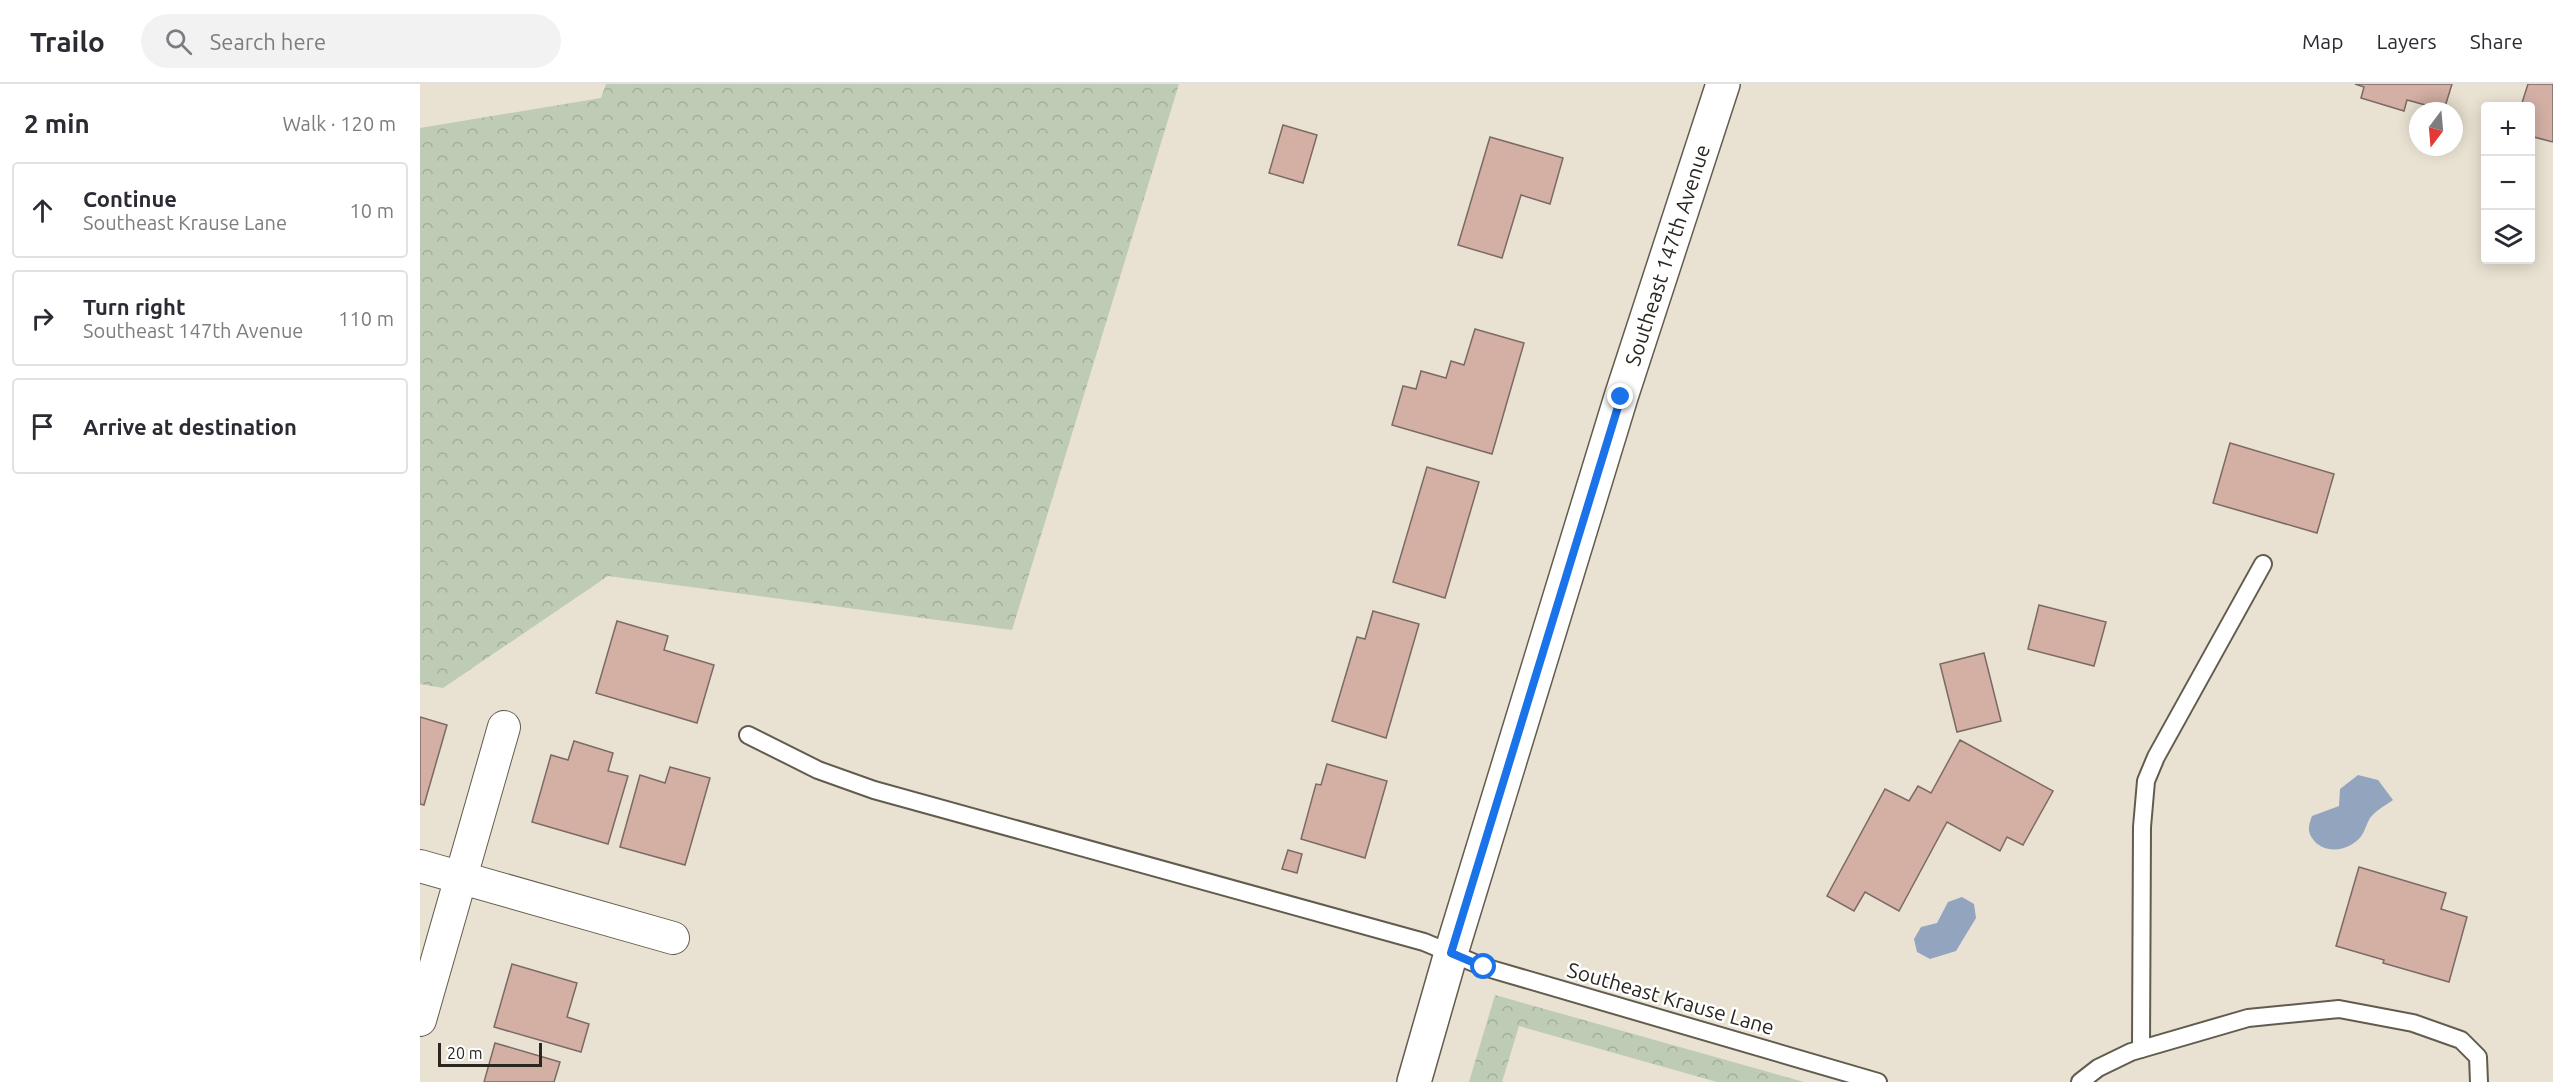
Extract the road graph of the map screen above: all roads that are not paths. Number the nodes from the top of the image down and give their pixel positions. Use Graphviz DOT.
graph roads {
  1 [pos="1723,84"];
  2 [pos="2263,564"];
  3 [pos="504,727"];
  4 [pos="748,735"];
  5 [pos="420,866"];
  6 [pos="461,877"];
  7 [pos="673,938"];
  8 [pos="1451,953"];
  9 [pos="420,1020"];
  10 [pos="2141,1049"];
  11 [pos="1414,1082"];
  12 [pos="1878,1082"];
  13 [pos="2080,1082"];
  14 [pos="2479,1082"];
  1 -- 8 [label="main road, Southeast 147th Avenue"];
  2 -- 10 [label="lane"];
  3 -- 6 [label="street"];
  4 -- 8 [label="lane, Southeast Krause Lane"];
  5 -- 6 [label="street"];
  6 -- 7 [label="street"];
  6 -- 9 [label="street"];
  8 -- 11 [label="main road, Southeast 147th Avenue"];
  8 -- 12 [label="lane, Southeast Krause Lane"];
  10 -- 13 [label="lane"];
  10 -- 14 [label="lane"];
}
